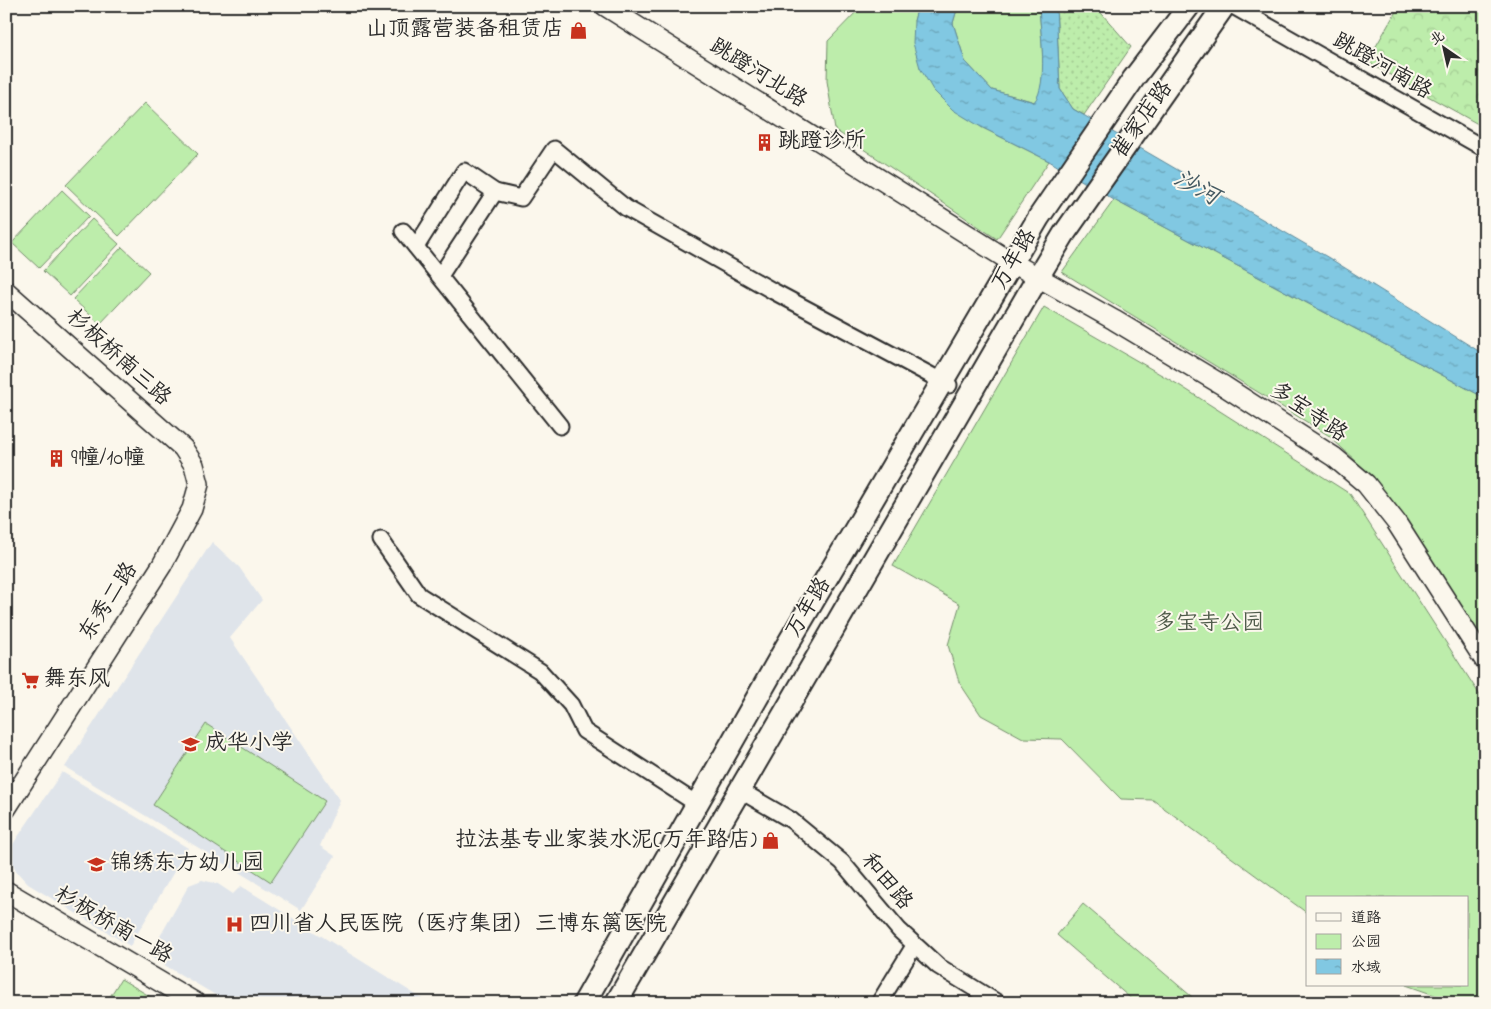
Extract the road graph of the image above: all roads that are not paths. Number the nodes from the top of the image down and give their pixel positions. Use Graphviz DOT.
graph roads {
  1 [pos="605,6"];
  2 [pos="1189,6"];
  3 [pos="1224,6"];
  4 [pos="1233,6"];
  5 [pos="1485,149"];
  6 [pos="495,192"];
  7 [pos="1039,217"];
  8 [pos="403,232"];
  9 [pos="1064,234"];
  10 [pos="416,247"];
  11 [pos="1013,263"];
  12 [pos="440,276"];
  13 [pos="1038,277"];
  14 [pos="6,291"];
  15 [pos="946,383"];
  16 [pos="560,426"];
  17 [pos="194,465"];
  18 [pos="381,540"];
  19 [pos="1485,661"];
  20 [pos="740,790"];
  21 [pos="697,804"];
  22 [pos="6,809"];
  23 [pos="6,891"];
  24 [pos="914,946"];
  25 [pos="196,1003"];
  26 [pos="584,1003"];
  27 [pos="616,1003"];
  28 [pos="879,1003"];
  29 [pos="998,1003"];
  1 -- 11 [label="street, 跳蹬河北路"];
  2 -- 7 [label="main road, 崔家店路"];
  3 -- 9 [label="main road, 崔家店路"];
  4 -- 5 [label="street, 跳蹬河南路"];
  6 -- 10 [label="street"];
  6 -- 12 [label="street"];
  6 -- 15 [label="street"];
  7 -- 11 [label="main road, 万年路"];
  8 -- 10 [label="street"];
  9 -- 13 [label="main road, 万年路"];
  10 -- 12 [label="street"];
  11 -- 13 [label="street, 跳蹬河北路"];
  11 -- 15 [label="main road, 万年路"];
  12 -- 16 [label="street"];
  13 -- 19 [label="street, 多宝寺路"];
  13 -- 20 [label="main road, 万年路"];
  14 -- 17 [label="street, 杉板桥南三路"];
  15 -- 21 [label="main road, 万年路"];
  17 -- 22 [label="street, 东秀二路"];
  18 -- 21 [label="street"];
  20 -- 24 [label="street, 和田路"];
  20 -- 27 [label="main road, 万年路"];
  21 -- 26 [label="main road, 万年路"];
  23 -- 25 [label="street, 杉板桥南一路"];
  24 -- 28 [label="street"];
  24 -- 29 [label="street, 和田路"];
}
